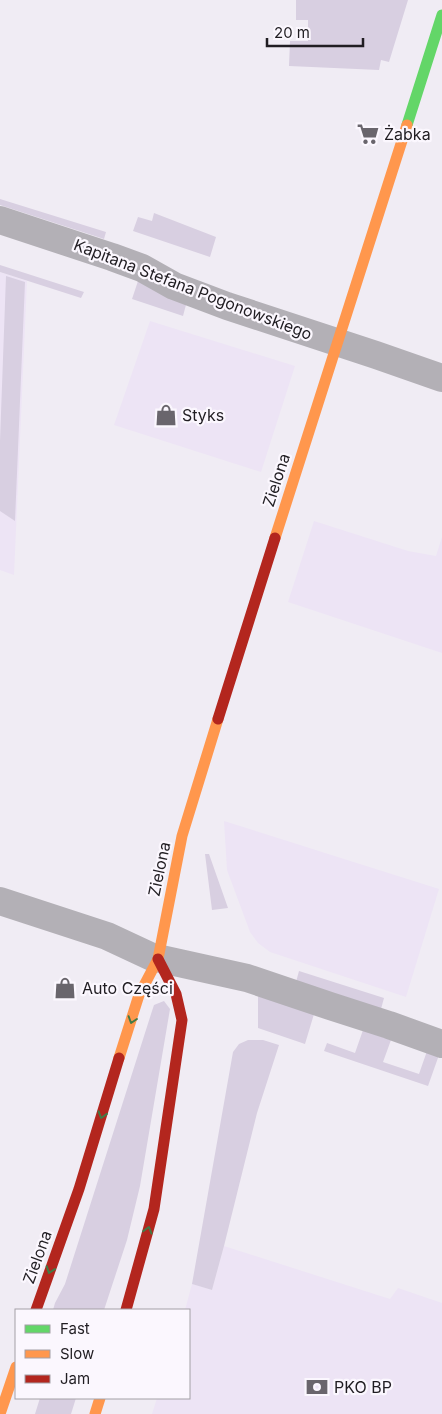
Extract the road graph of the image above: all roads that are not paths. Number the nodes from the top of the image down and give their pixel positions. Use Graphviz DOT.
graph roads {
  1 [pos="442,15"];
  2 [pos="0,220"];
  3 [pos="337,343"];
  4 [pos="442,378"];
  5 [pos="0,902"];
  6 [pos="158,959"];
  7 [pos="442,1044"];
  8 [pos="36,1309"];
  9 [pos="126,1309"];
  10 [pos="15,1370"];
  11 [pos="100,1399"];
  12 [pos="0,1414"];
  13 [pos="95,1414"];
  1 -- 3 [label="street, Zielona"];
  2 -- 3 [label="street, Kapitana Stefana Pogonowskiego"];
  3 -- 4 [label="street, Kapitana Stefana Pogonowskiego"];
  3 -- 6 [label="street, Zielona"];
  5 -- 6 [label="street"];
  6 -- 7 [label="street"];
  6 -- 8 [label="street, Zielona, one-way"];
  9 -- 6 [label="street, one-way"];
  10 -- 12 [label="street"];
  11 -- 13 [label="street"];
}
